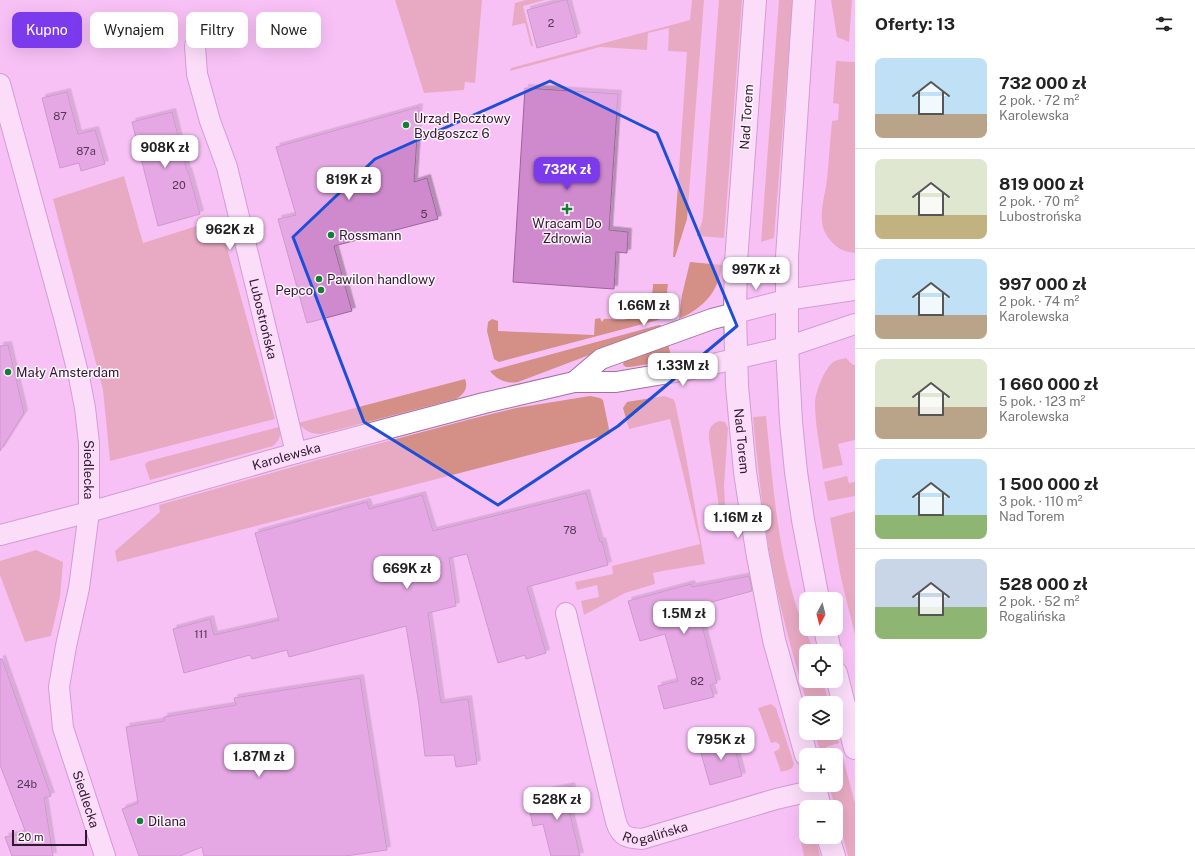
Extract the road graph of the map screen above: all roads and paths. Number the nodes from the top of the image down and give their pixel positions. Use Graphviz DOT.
graph roads {
  1 [pos="755,0"];
  2 [pos="804,0"];
  3 [pos="195,48"];
  4 [pos="0,84"];
  5 [pos="855,290"];
  6 [pos="786,300"];
  7 [pos="735,313"];
  8 [pos="855,324"];
  9 [pos="787,347"];
  10 [pos="736,359"];
  11 [pos="574,382"];
  12 [pos="296,453"];
  13 [pos="89,512"];
  14 [pos="0,535"];
  15 [pos="817,592"];
  16 [pos="566,614"];
  17 [pos="840,688"];
  18 [pos="804,748"];
  19 [pos="855,748"];
  20 [pos="817,794"];
  21 [pos="830,844"];
  22 [pos="105,856"];
  23 [pos="834,856"];
  1 -- 7 [label="main road, Nad Torem"];
  2 -- 6 [label="main road"];
  3 -- 12 [label="street, Lubostrońska"];
  4 -- 13 [label="street, Siedlecka"];
  5 -- 6 [label="street, Karolewska"];
  6 -- 7 [label="street, Karolewska"];
  6 -- 9 [label="main road"];
  7 -- 10 [label="main road, Nad Torem"];
  7 -- 11 [label="street, Karolewska"];
  8 -- 9 [label="street, Karolewska"];
  9 -- 10 [label="street, Karolewska"];
  9 -- 15 [label="main road"];
  10 -- 11 [label="street, Karolewska"];
  10 -- 18 [label="main road, Nad Torem"];
  11 -- 12 [label="street, Karolewska"];
  12 -- 13 [label="street, Karolewska"];
  13 -- 14 [label="street, Karolewska"];
  13 -- 22 [label="street, Siedlecka"];
  16 -- 20 [label="street, Rogalińska"];
  17 -- 19 [label="main road"];
  21 -- 23 [label="main road"];
}
